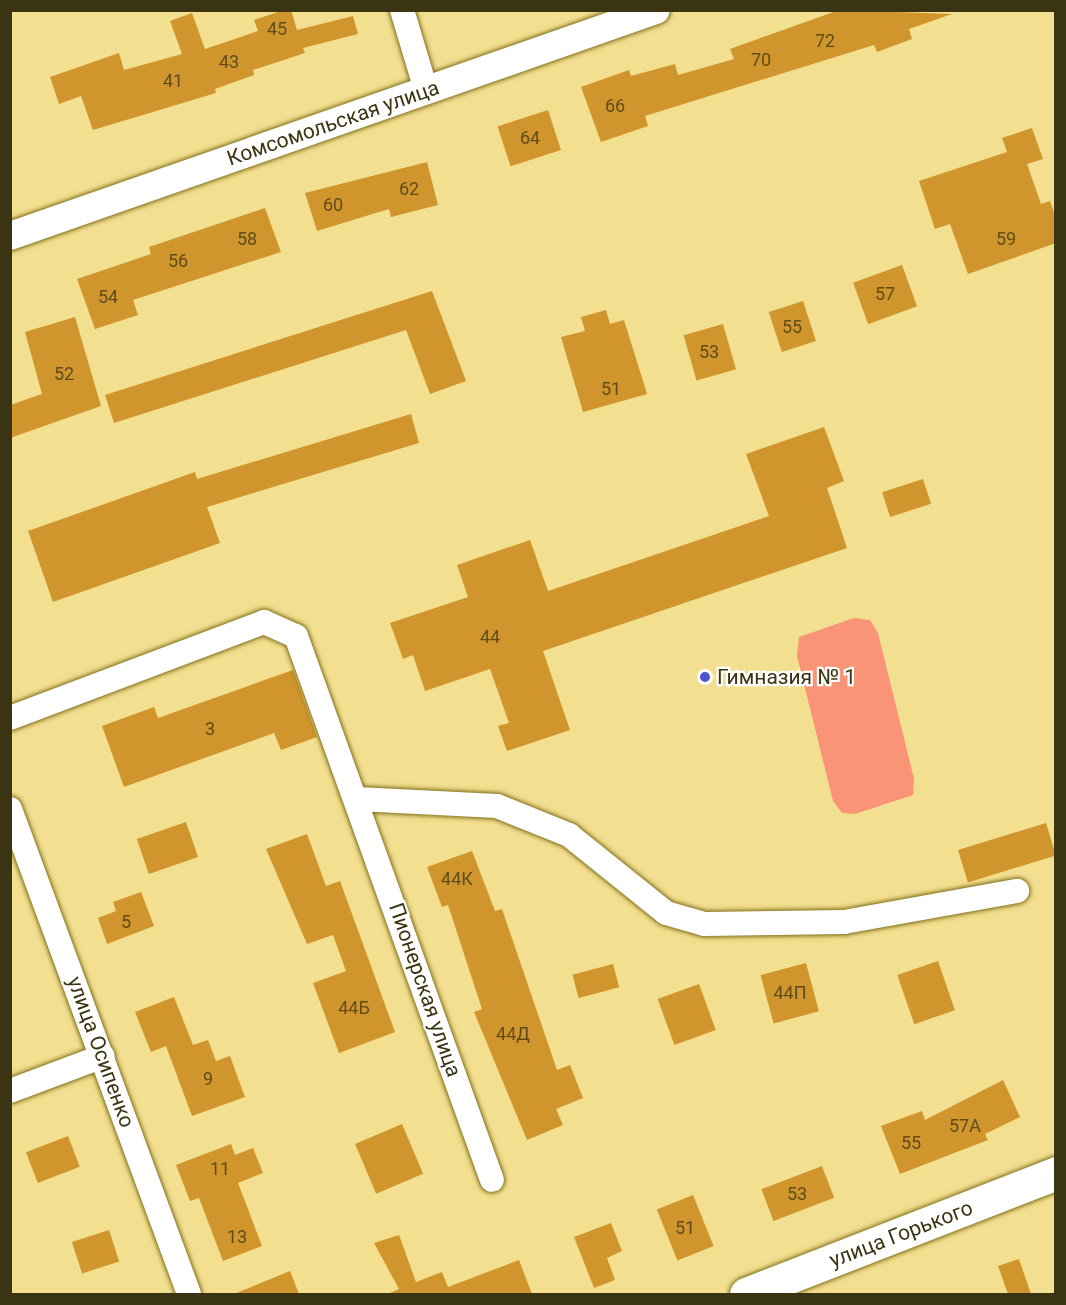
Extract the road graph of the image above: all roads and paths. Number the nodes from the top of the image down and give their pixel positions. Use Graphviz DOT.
graph roads {
  1 [pos="402,10"];
  2 [pos="656,10"];
  3 [pos="426,90"];
  4 [pos="10,236"];
  5 [pos="10,718"];
  6 [pos="357,799"];
  7 [pos="10,809"];
  8 [pos="1017,891"];
  9 [pos="103,1056"];
  10 [pos="10,1091"];
  11 [pos="1056,1173"];
  12 [pos="492,1180"];
  13 [pos="766,1291"];
  14 [pos="189,1294"];
  1 -- 3 [label="street"];
  2 -- 3 [label="street, Комсомольская улица"];
  3 -- 4 [label="street, Комсомольская улица"];
  5 -- 6 [label="street, Пионерская улица"];
  6 -- 8 [label="street"];
  6 -- 12 [label="street, Пионерская улица"];
  7 -- 9 [label="street, улица Осипенко"];
  9 -- 10 [label="street"];
  9 -- 14 [label="street, улица Осипенко"];
  11 -- 13 [label="main road, улица Горького"];
}
